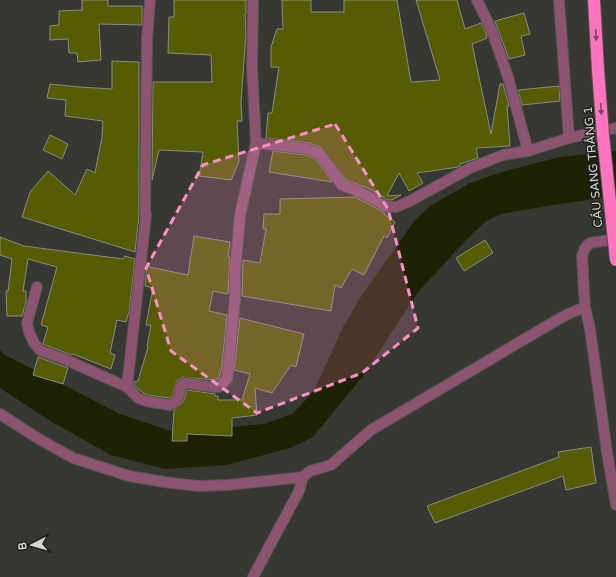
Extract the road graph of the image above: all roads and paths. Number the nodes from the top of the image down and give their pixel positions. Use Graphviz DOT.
graph roads {
  1 [pos="150,0"];
  2 [pos="253,0"];
  3 [pos="477,0"];
  4 [pos="559,0"];
  5 [pos="594,0"];
  6 [pos="616,128"];
  7 [pos="569,138"];
  8 [pos="256,143"];
  9 [pos="528,151"];
  10 [pos="616,239"];
  11 [pos="616,260"];
  12 [pos="37,287"];
  13 [pos="584,308"];
  14 [pos="127,387"];
  15 [pos="0,414"];
  16 [pos="306,474"];
  17 [pos="616,505"];
  18 [pos="253,577"];
  1 -- 14 [label="street"];
  2 -- 8 [label="street"];
  3 -- 9 [label="street"];
  4 -- 7 [label="street"];
  5 -- 11 [label="highway, CẦU SANG TRẮNG 1, one-way, bridge"];
  6 -- 7 [label="street"];
  7 -- 9 [label="street"];
  8 -- 9 [label="street"];
  8 -- 14 [label="street"];
  10 -- 13 [label="street"];
  12 -- 14 [label="street"];
  13 -- 16 [label="street"];
  13 -- 17 [label="street"];
  15 -- 16 [label="street"];
  16 -- 18 [label="street"];
}
